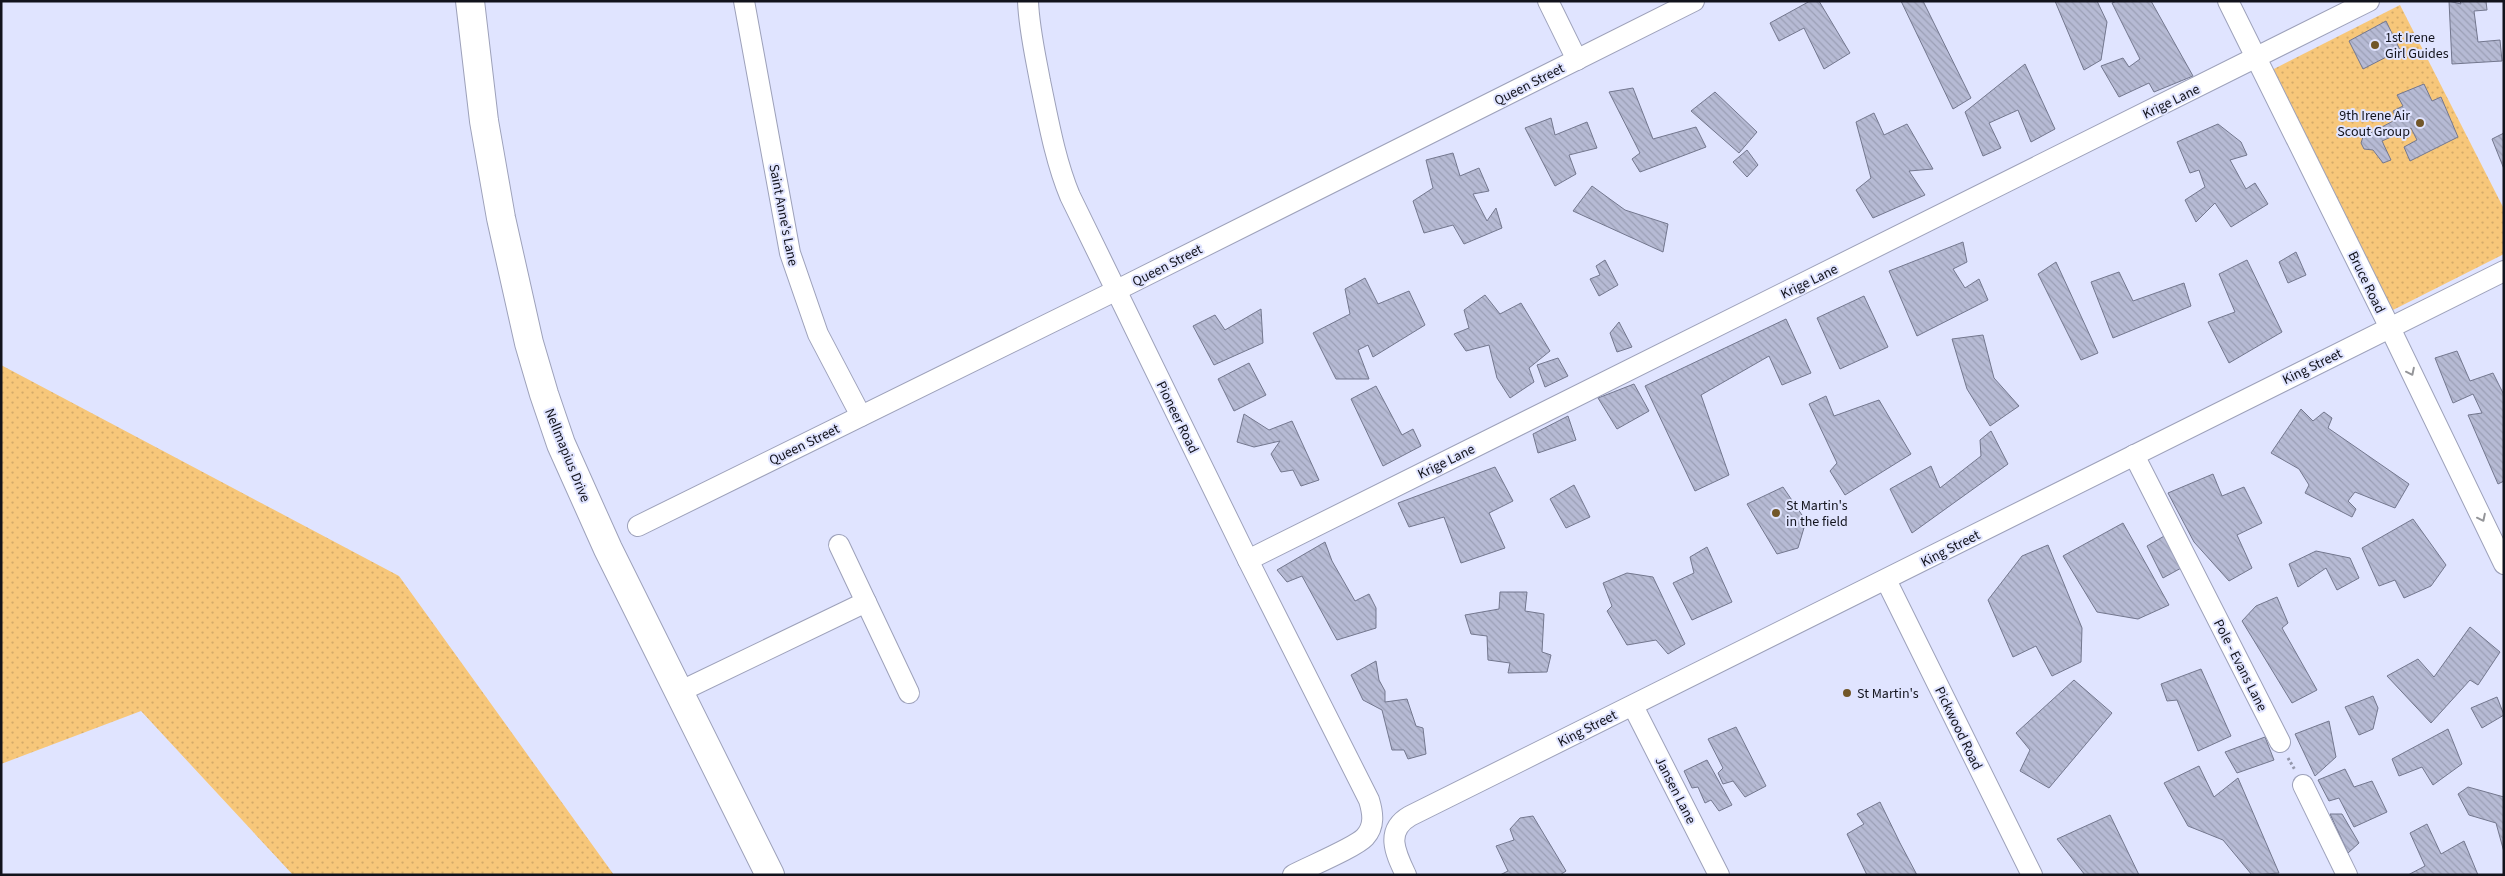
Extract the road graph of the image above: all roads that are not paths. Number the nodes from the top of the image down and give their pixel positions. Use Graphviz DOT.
graph roads {
  1 [pos="470,1"];
  2 [pos="744,1"];
  3 [pos="1028,1"];
  4 [pos="1548,1"];
  5 [pos="1694,1"];
  6 [pos="2228,1"];
  7 [pos="2369,1"];
  8 [pos="2256,59"];
  9 [pos="1577,60"];
  10 [pos="2504,271"];
  11 [pos="1117,290"];
  12 [pos="2390,328"];
  13 [pos="861,416"];
  14 [pos="2134,455"];
  15 [pos="638,526"];
  16 [pos="839,545"];
  17 [pos="1248,560"];
  18 [pos="2504,564"];
  19 [pos="1886,580"];
  20 [pos="866,602"];
  21 [pos="679,692"];
  22 [pos="909,693"];
  23 [pos="1633,706"];
  24 [pos="2280,742"];
  25 [pos="2303,785"];
  26 [pos="770,875"];
  27 [pos="1293,875"];
  28 [pos="1406,875"];
  29 [pos="1719,875"];
  30 [pos="2032,875"];
  31 [pos="2347,875"];
  1 -- 21 [label="main road, Nellmapius Drive"];
  2 -- 13 [label="street, Saint Anne's Lane"];
  3 -- 11 [label="street, Pioneer Road"];
  4 -- 9 [label="street"];
  5 -- 9 [label="street, Queen Street"];
  6 -- 8 [label="street, Bruce Road"];
  7 -- 8 [label="street, Krige Lane"];
  8 -- 12 [label="street, Bruce Road"];
  8 -- 17 [label="street, Krige Lane"];
  9 -- 11 [label="street, Queen Street"];
  10 -- 12 [label="street, King Street"];
  11 -- 13 [label="street, Queen Street"];
  11 -- 17 [label="street, Pioneer Road"];
  12 -- 14 [label="street, King Street"];
  12 -- 18 [label="street, Bruce Road, one-way"];
  13 -- 15 [label="street, Queen Street"];
  14 -- 19 [label="street, King Street"];
  14 -- 24 [label="street, Pole - Evans Lane"];
  16 -- 20 [label="street"];
  17 -- 27 [label="street, Pioneer Road"];
  19 -- 23 [label="street, King Street"];
  19 -- 30 [label="street, Pickwood Road"];
  20 -- 21 [label="street"];
  20 -- 22 [label="street"];
  21 -- 26 [label="main road, Nellmapius Drive"];
  23 -- 28 [label="street, King Street"];
  23 -- 29 [label="street, Jansen Lane"];
  25 -- 31 [label="street"];
}
